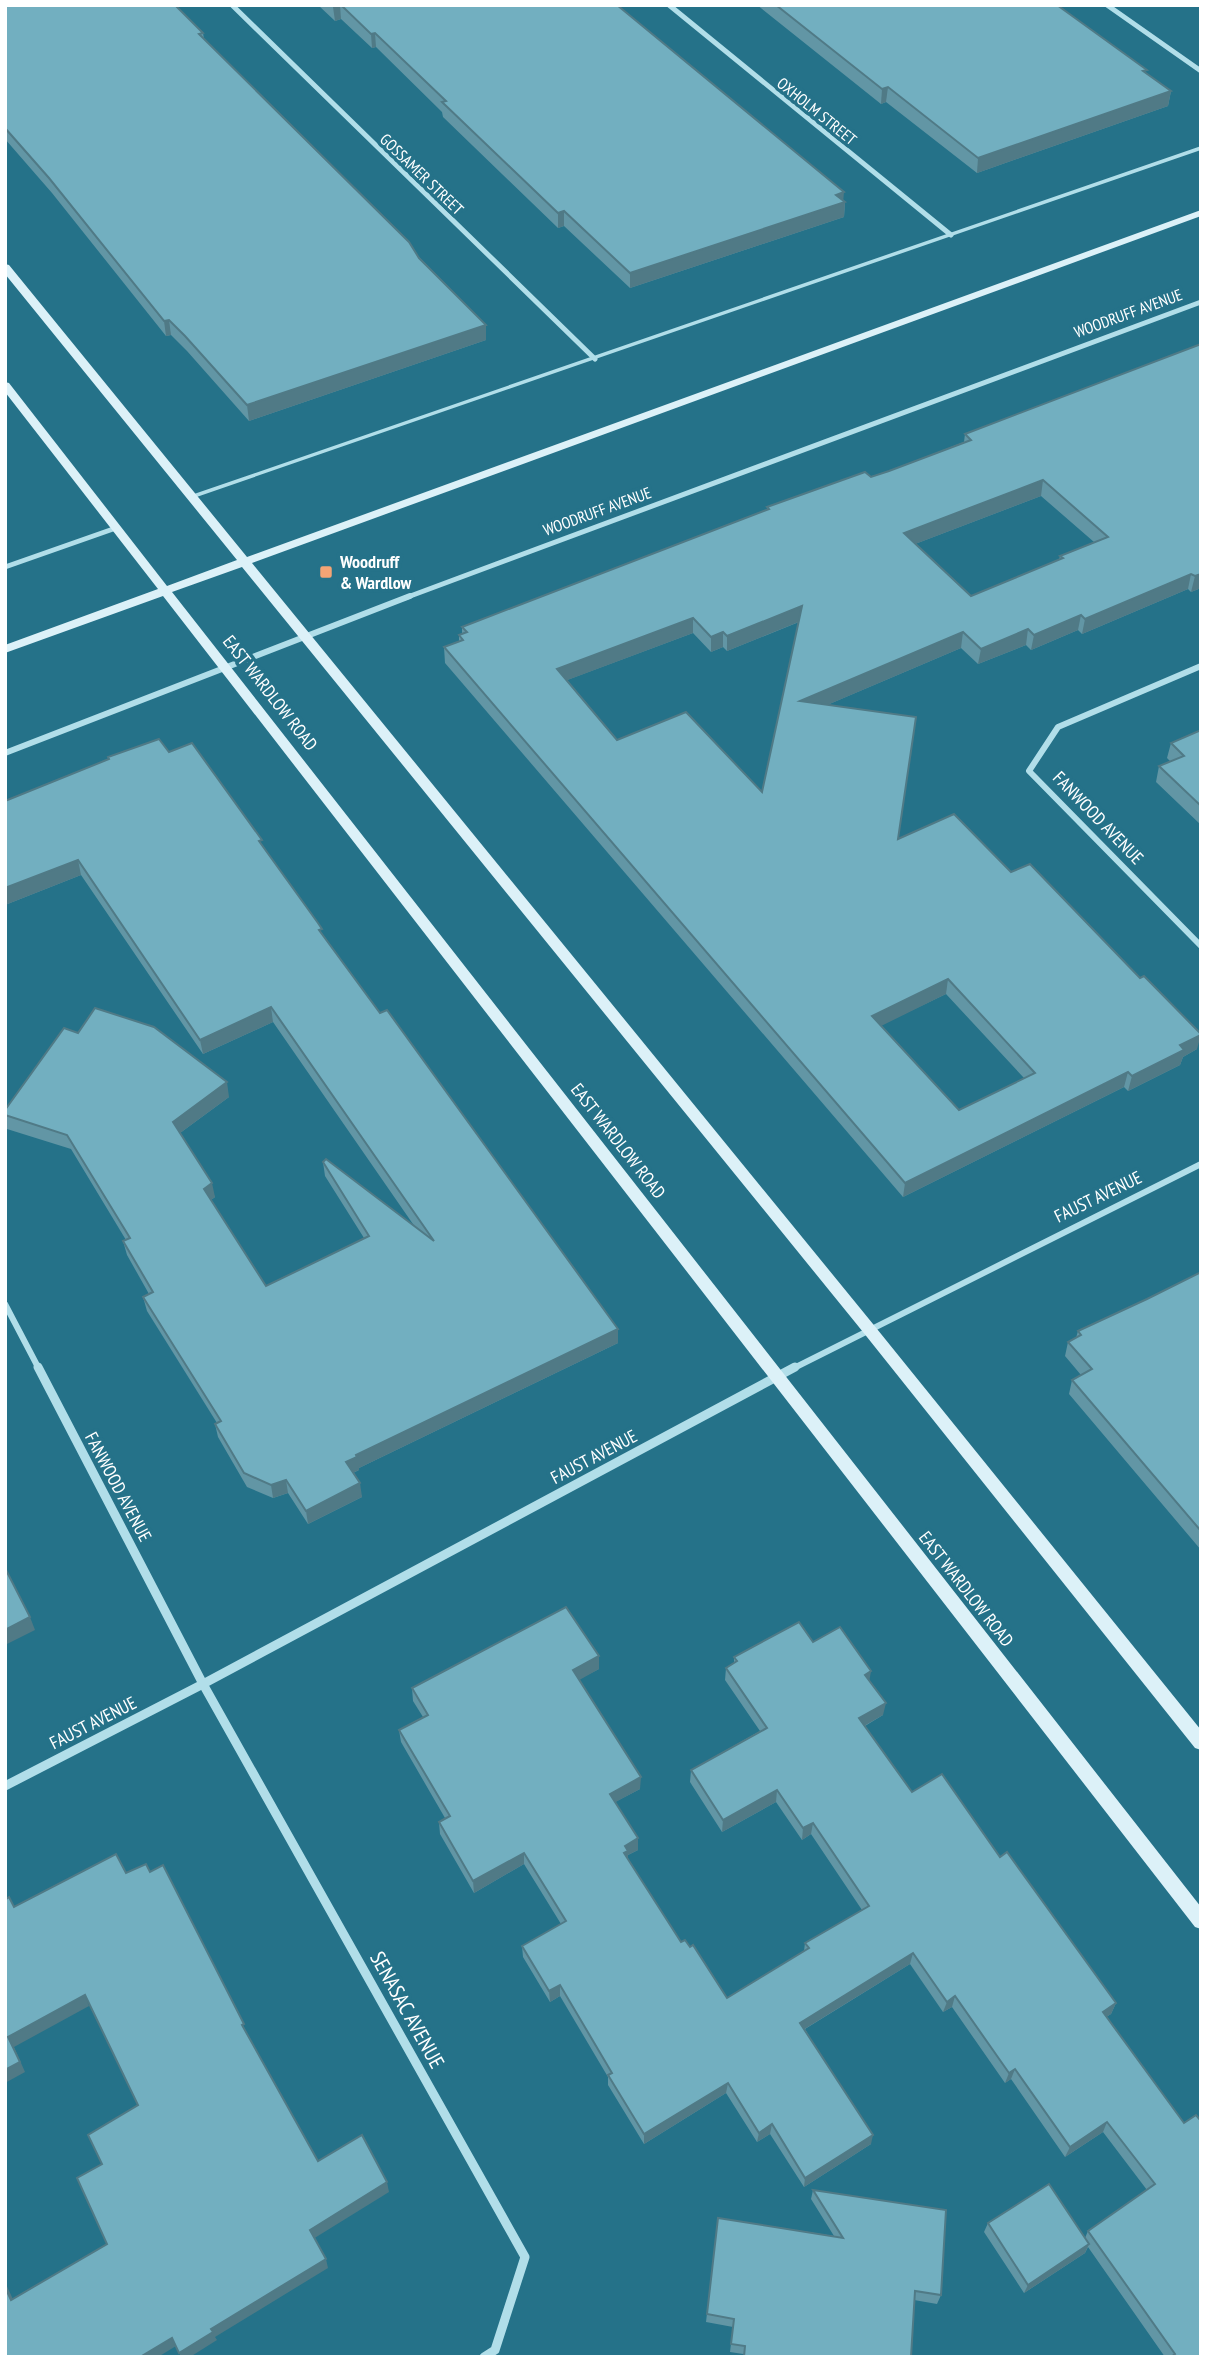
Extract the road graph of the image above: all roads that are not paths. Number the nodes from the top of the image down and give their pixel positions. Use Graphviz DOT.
graph roads {
  1 [pos="232,5"];
  2 [pos="669,5"];
  3 [pos="1107,5"];
  4 [pos="1201,71"];
  5 [pos="1201,148"];
  6 [pos="1201,214"];
  7 [pos="951,235"];
  8 [pos="5,267"];
  9 [pos="1201,303"];
  10 [pos="595,359"];
  11 [pos="5,385"];
  12 [pos="191,498"];
  13 [pos="116,528"];
  14 [pos="244,562"];
  15 [pos="5,567"];
  16 [pos="164,590"];
  17 [pos="306,637"];
  18 [pos="5,649"];
  19 [pos="1201,666"];
  20 [pos="228,669"];
  21 [pos="5,753"];
  22 [pos="1201,946"];
  23 [pos="1201,1164"];
  24 [pos="5,1304"];
  25 [pos="868,1328"];
  26 [pos="777,1377"];
  27 [pos="203,1684"];
  28 [pos="1201,1743"];
  29 [pos="5,1786"];
  30 [pos="1201,1921"];
  31 [pos="484,2357"];
  1 -- 10 [label="street, GOSSAMER STREET"];
  2 -- 7 [label="street, OXHOLM STREET"];
  3 -- 4 [label="street"];
  5 -- 7 [label="lane"];
  6 -- 14 [label="main road"];
  7 -- 10 [label="lane"];
  8 -- 12 [label="main road"];
  9 -- 17 [label="street, WOODRUFF AVENUE"];
  10 -- 12 [label="lane"];
  11 -- 13 [label="main road, EAST WARDLOW ROAD"];
  12 -- 14 [label="main road"];
  13 -- 15 [label="street"];
  13 -- 16 [label="main road, EAST WARDLOW ROAD"];
  14 -- 16 [label="main road"];
  14 -- 17 [label="main road"];
  16 -- 18 [label="main road"];
  16 -- 20 [label="main road, EAST WARDLOW ROAD"];
  17 -- 20 [label="street, WOODRUFF AVENUE"];
  17 -- 25 [label="main road"];
  19 -- 22 [label="street, FANWOOD AVENUE"];
  20 -- 21 [label="street, WOODRUFF AVENUE"];
  20 -- 26 [label="main road, EAST WARDLOW ROAD"];
  23 -- 25 [label="street, FAUST AVENUE"];
  24 -- 27 [label="street, FANWOOD AVENUE"];
  25 -- 26 [label="street, FAUST AVENUE"];
  25 -- 28 [label="main road"];
  26 -- 27 [label="street, FAUST AVENUE"];
  26 -- 30 [label="main road, EAST WARDLOW ROAD"];
  27 -- 29 [label="street, FAUST AVENUE"];
  27 -- 31 [label="street, SENASAC AVENUE"];
}
